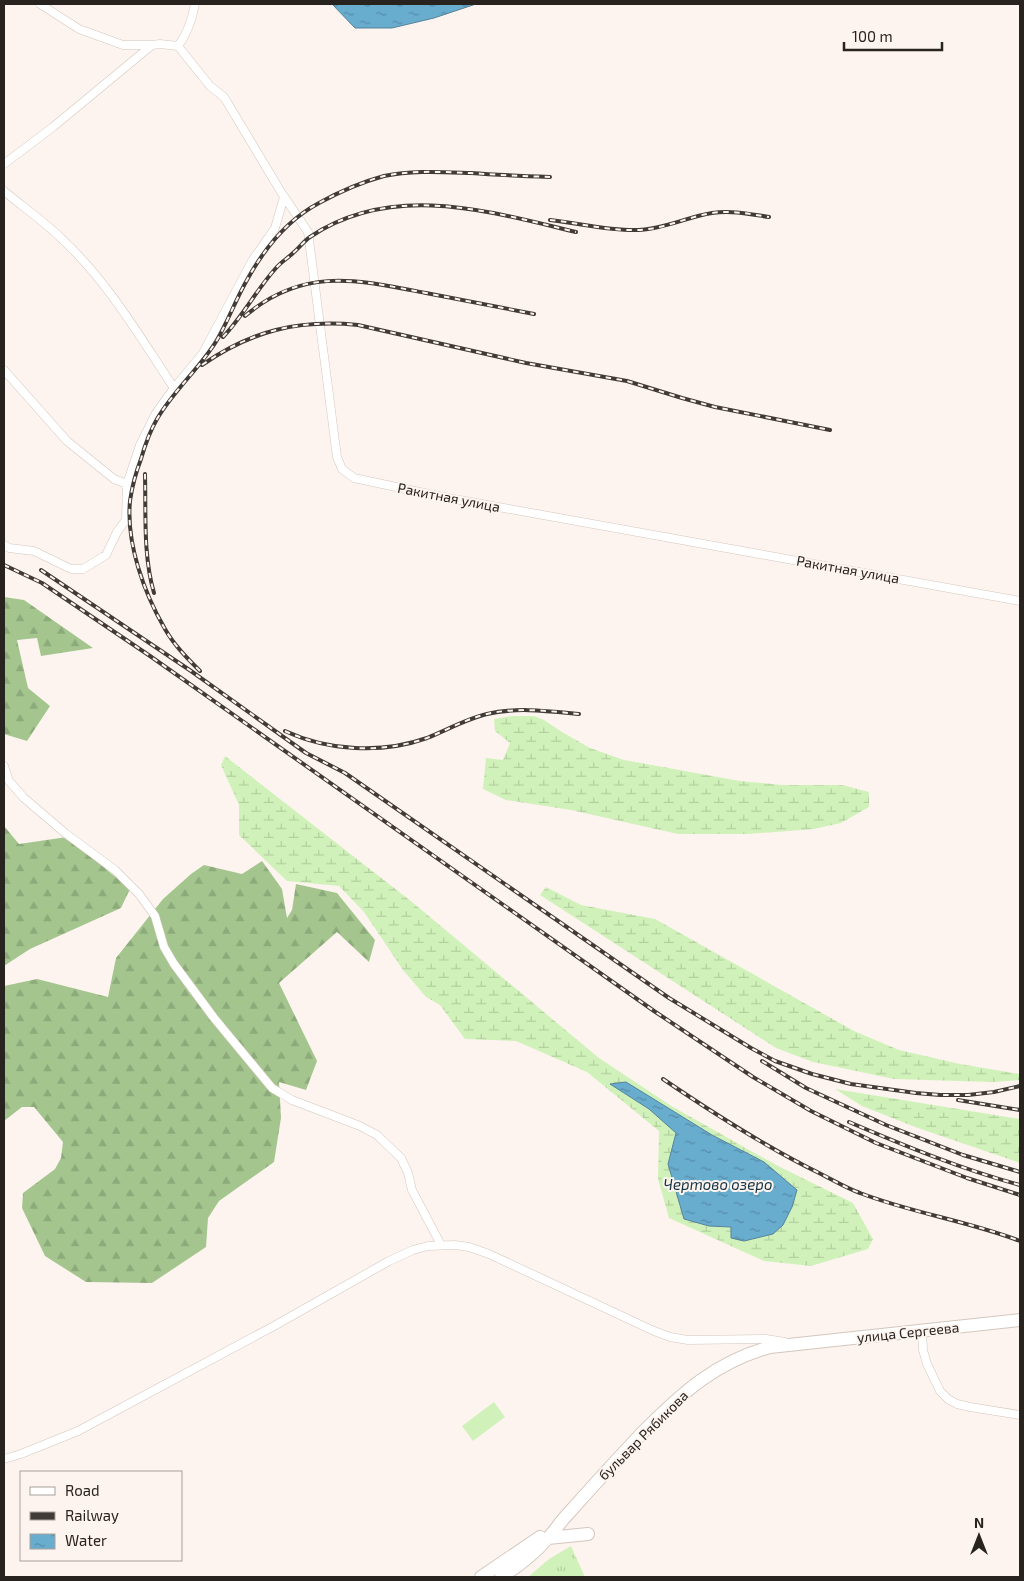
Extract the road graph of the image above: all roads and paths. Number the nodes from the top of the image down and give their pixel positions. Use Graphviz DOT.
graph roads {
  1 [pos="40,4"];
  2 [pos="195,4"];
  3 [pos="152,45"];
  4 [pos="178,46"];
  5 [pos="4,164"];
  6 [pos="4,191"];
  7 [pos="284,197"];
  8 [pos="4,370"];
  9 [pos="174,388"];
  10 [pos="127,484"];
  11 [pos="4,545"];
  12 [pos="1020,601"];
  13 [pos="4,766"];
  14 [pos="441,1245"];
  15 [pos="1020,1320"];
  16 [pos="922,1331"];
  17 [pos="796,1343"];
  18 [pos="1020,1415"];
  19 [pos="4,1459"];
  20 [pos="558,1524"];
  21 [pos="588,1534"];
  22 [pos="548,1538"];
  23 [pos="481,1577"];
  24 [pos="501,1577"];
  1 -- 3 [label="street"];
  2 -- 4 [label="street"];
  3 -- 4 [label="street"];
  3 -- 5 [label="street"];
  4 -- 7 [label="street, Ракитная улица"];
  6 -- 9 [label="street"];
  7 -- 9 [label="street"];
  7 -- 12 [label="street, Ракитная улица"];
  8 -- 10 [label="street"];
  9 -- 10 [label="street"];
  10 -- 11 [label="street"];
  13 -- 14 [label="street"];
  14 -- 17 [label="street"];
  14 -- 19 [label="street"];
  15 -- 16 [label="main road, улица Сергеева"];
  16 -- 17 [label="main road, улица Сергеева"];
  16 -- 18 [label="street"];
  17 -- 20 [label="main road, бульвар Рябикова"];
  20 -- 22 [label="main road, бульвар Рябикова"];
  20 -- 23 [label="main road, бульвар Рябикова"];
  21 -- 22 [label="main road"];
  22 -- 24 [label="main road, бульвар Рябикова"];
}
